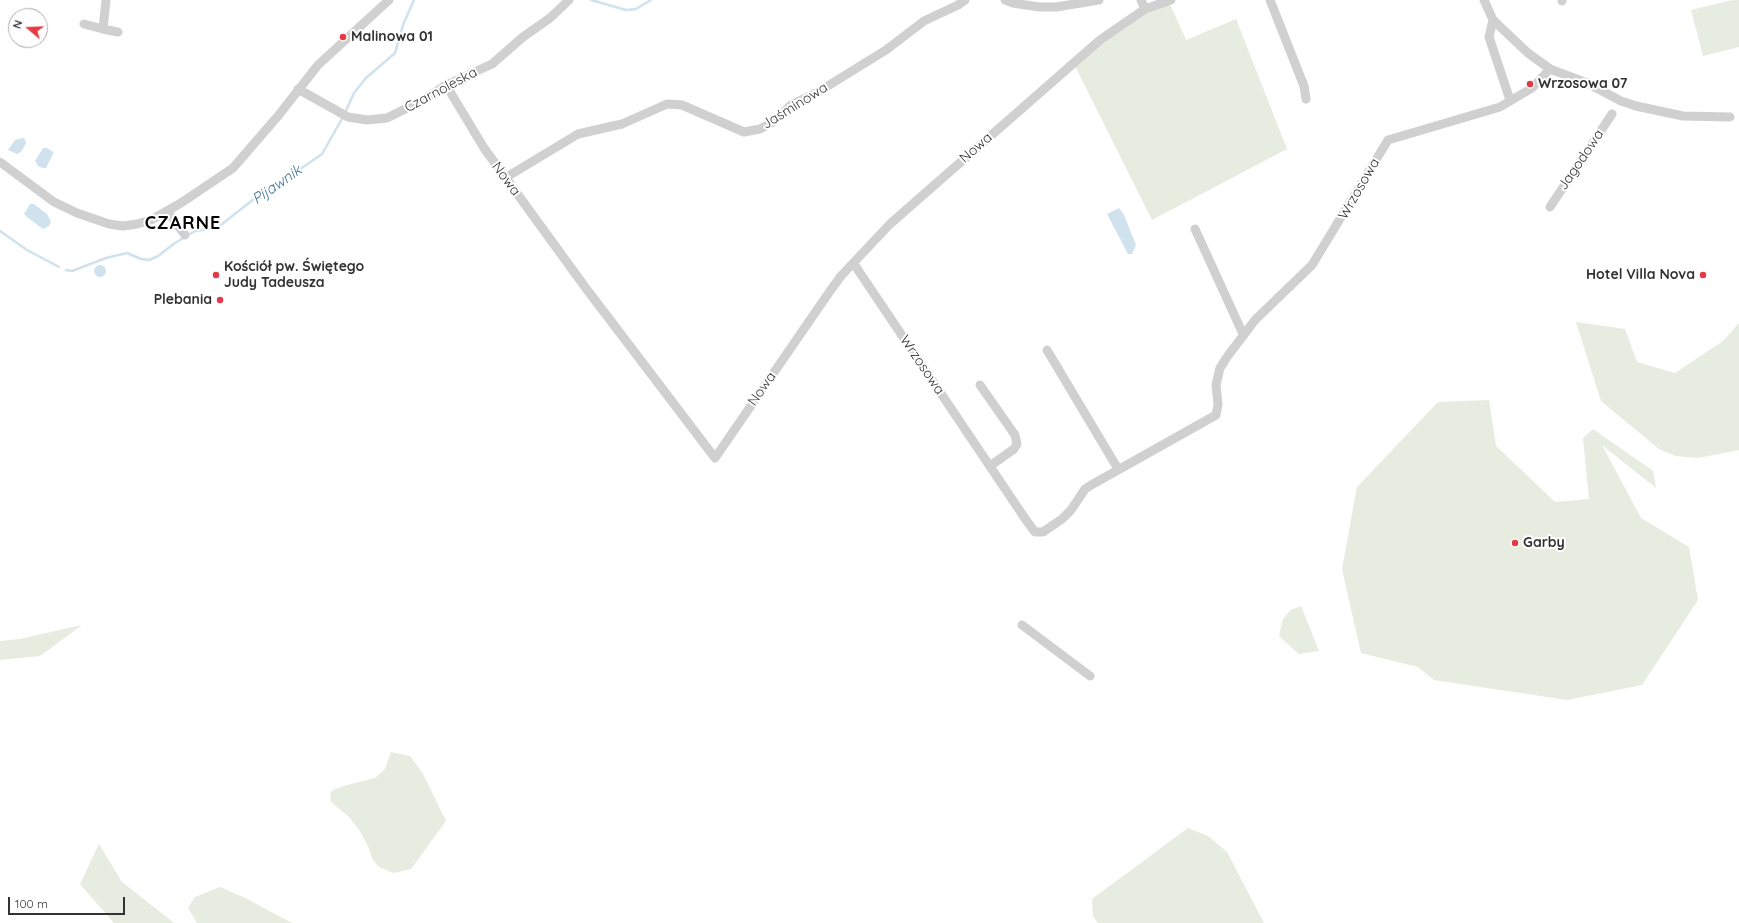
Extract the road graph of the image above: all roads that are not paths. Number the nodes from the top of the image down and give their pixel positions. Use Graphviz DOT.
graph roads {
  1 [pos="106,0"];
  2 [pos="389,0"];
  3 [pos="569,0"];
  4 [pos="965,0"];
  5 [pos="1004,0"];
  6 [pos="1099,0"];
  7 [pos="1141,0"];
  8 [pos="1171,0"];
  9 [pos="1270,0"];
  10 [pos="1484,0"];
  11 [pos="1145,9"];
  12 [pos="1493,20"];
  13 [pos="84,24"];
  14 [pos="103,29"];
  15 [pos="118,32"];
  16 [pos="1550,68"];
  17 [pos="446,85"];
  18 [pos="298,90"];
  19 [pos="1306,99"];
  20 [pos="1510,100"];
  21 [pos="1612,114"];
  22 [pos="1730,117"];
  23 [pos="0,162"];
  24 [pos="505,178"];
  25 [pos="1550,207"];
  26 [pos="167,210"];
  27 [pos="1195,229"];
  28 [pos="185,235"];
  29 [pos="854,264"];
  30 [pos="1243,334"];
  31 [pos="1047,350"];
  32 [pos="980,386"];
  33 [pos="990,466"];
  34 [pos="1118,469"];
  35 [pos="1022,625"];
  36 [pos="1090,676"];
  1 -- 14 [label="street"];
  2 -- 18 [label="street"];
  3 -- 17 [label="street, Czarnoleska"];
  4 -- 24 [label="street, Jaśminowa"];
  5 -- 6 [label="street"];
  7 -- 11 [label="street"];
  8 -- 11 [label="street"];
  9 -- 19 [label="street"];
  10 -- 12 [label="street"];
  11 -- 29 [label="street, Nowa"];
  12 -- 16 [label="street"];
  12 -- 20 [label="street"];
  13 -- 14 [label="street"];
  14 -- 15 [label="street"];
  16 -- 20 [label="street, Wrzosowa"];
  16 -- 22 [label="street"];
  17 -- 18 [label="street, Czarnoleska"];
  17 -- 24 [label="street, Nowa"];
  18 -- 26 [label="street"];
  20 -- 30 [label="street, Wrzosowa"];
  21 -- 25 [label="street, Jagodowa"];
  23 -- 26 [label="street"];
  24 -- 29 [label="street, Nowa"];
  26 -- 28 [label="street"];
  27 -- 30 [label="street"];
  29 -- 33 [label="street, Wrzosowa"];
  30 -- 34 [label="street, Wrzosowa"];
  31 -- 34 [label="street"];
  32 -- 33 [label="street"];
  33 -- 34 [label="street, Wrzosowa"];
  35 -- 36 [label="street"];
}
